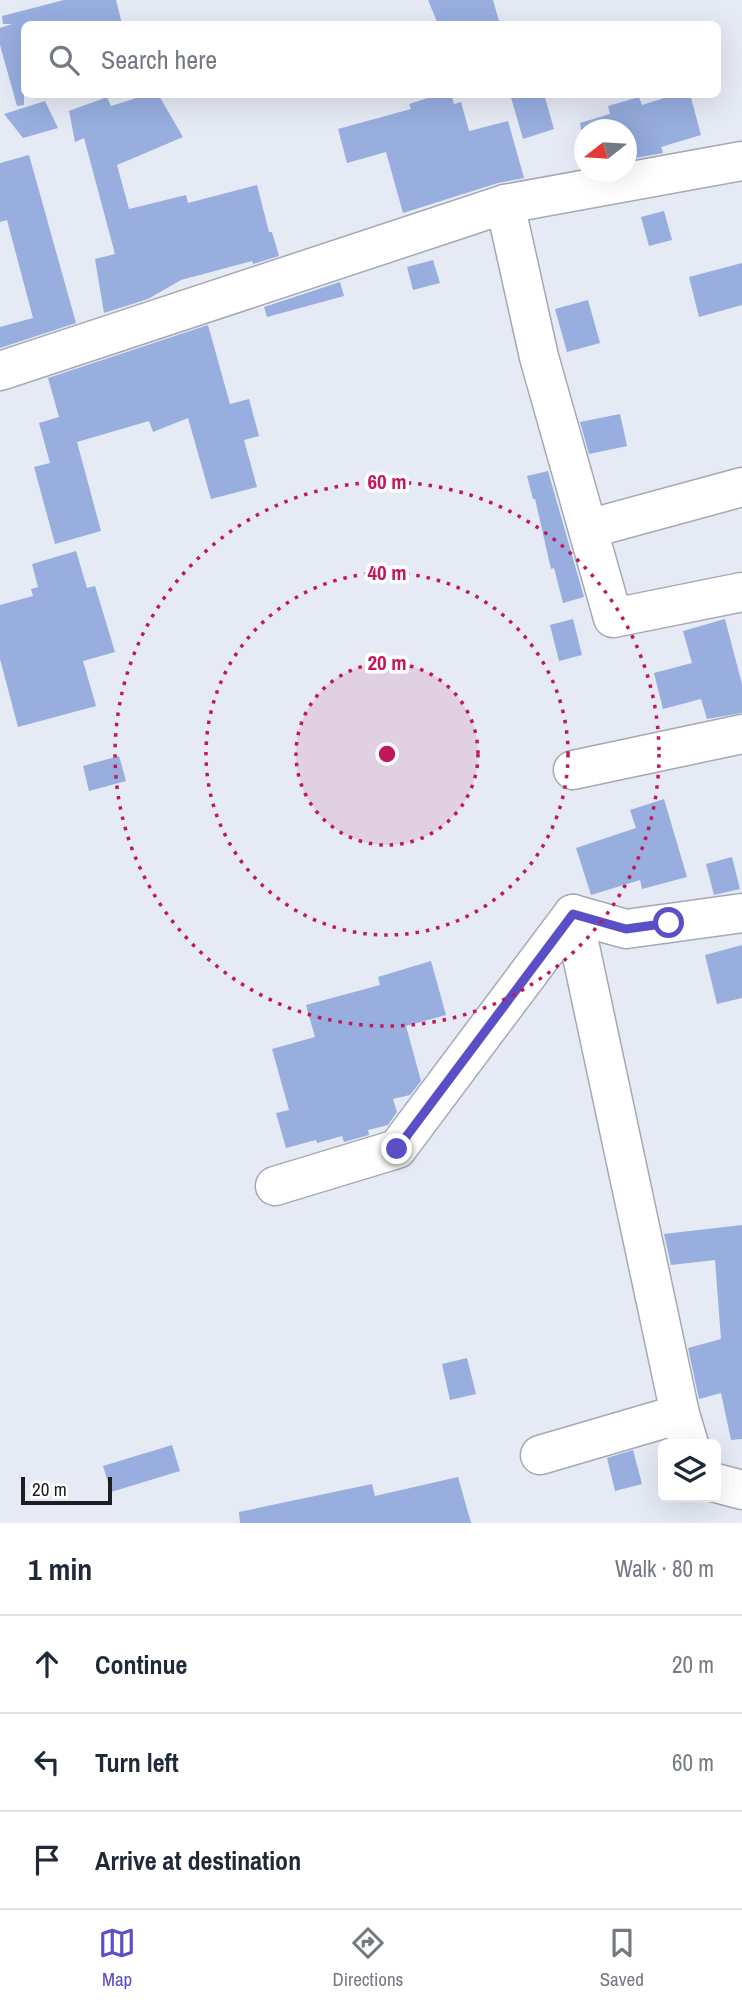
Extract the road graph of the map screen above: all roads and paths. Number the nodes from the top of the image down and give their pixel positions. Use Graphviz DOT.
graph roads {
  1 [pos="742,161"];
  2 [pos="505,204"];
  3 [pos="0,371"];
  4 [pos="742,487"];
  5 [pos="588,529"];
  6 [pos="742,592"];
  7 [pos="742,734"];
  8 [pos="573,770"];
  9 [pos="742,913"];
  10 [pos="573,914"];
  11 [pos="275,1186"];
  12 [pos="685,1429"];
  13 [pos="540,1455"];
  14 [pos="721,1484"];
  15 [pos="742,1490"];
  1 -- 2 [label="street"];
  2 -- 3 [label="street"];
  2 -- 5 [label="street"];
  4 -- 5 [label="street"];
  5 -- 6 [label="street"];
  7 -- 8 [label="street"];
  9 -- 10 [label="street"];
  10 -- 11 [label="street"];
  10 -- 12 [label="street"];
  12 -- 13 [label="street"];
  14 -- 15 [label="street"];
}
